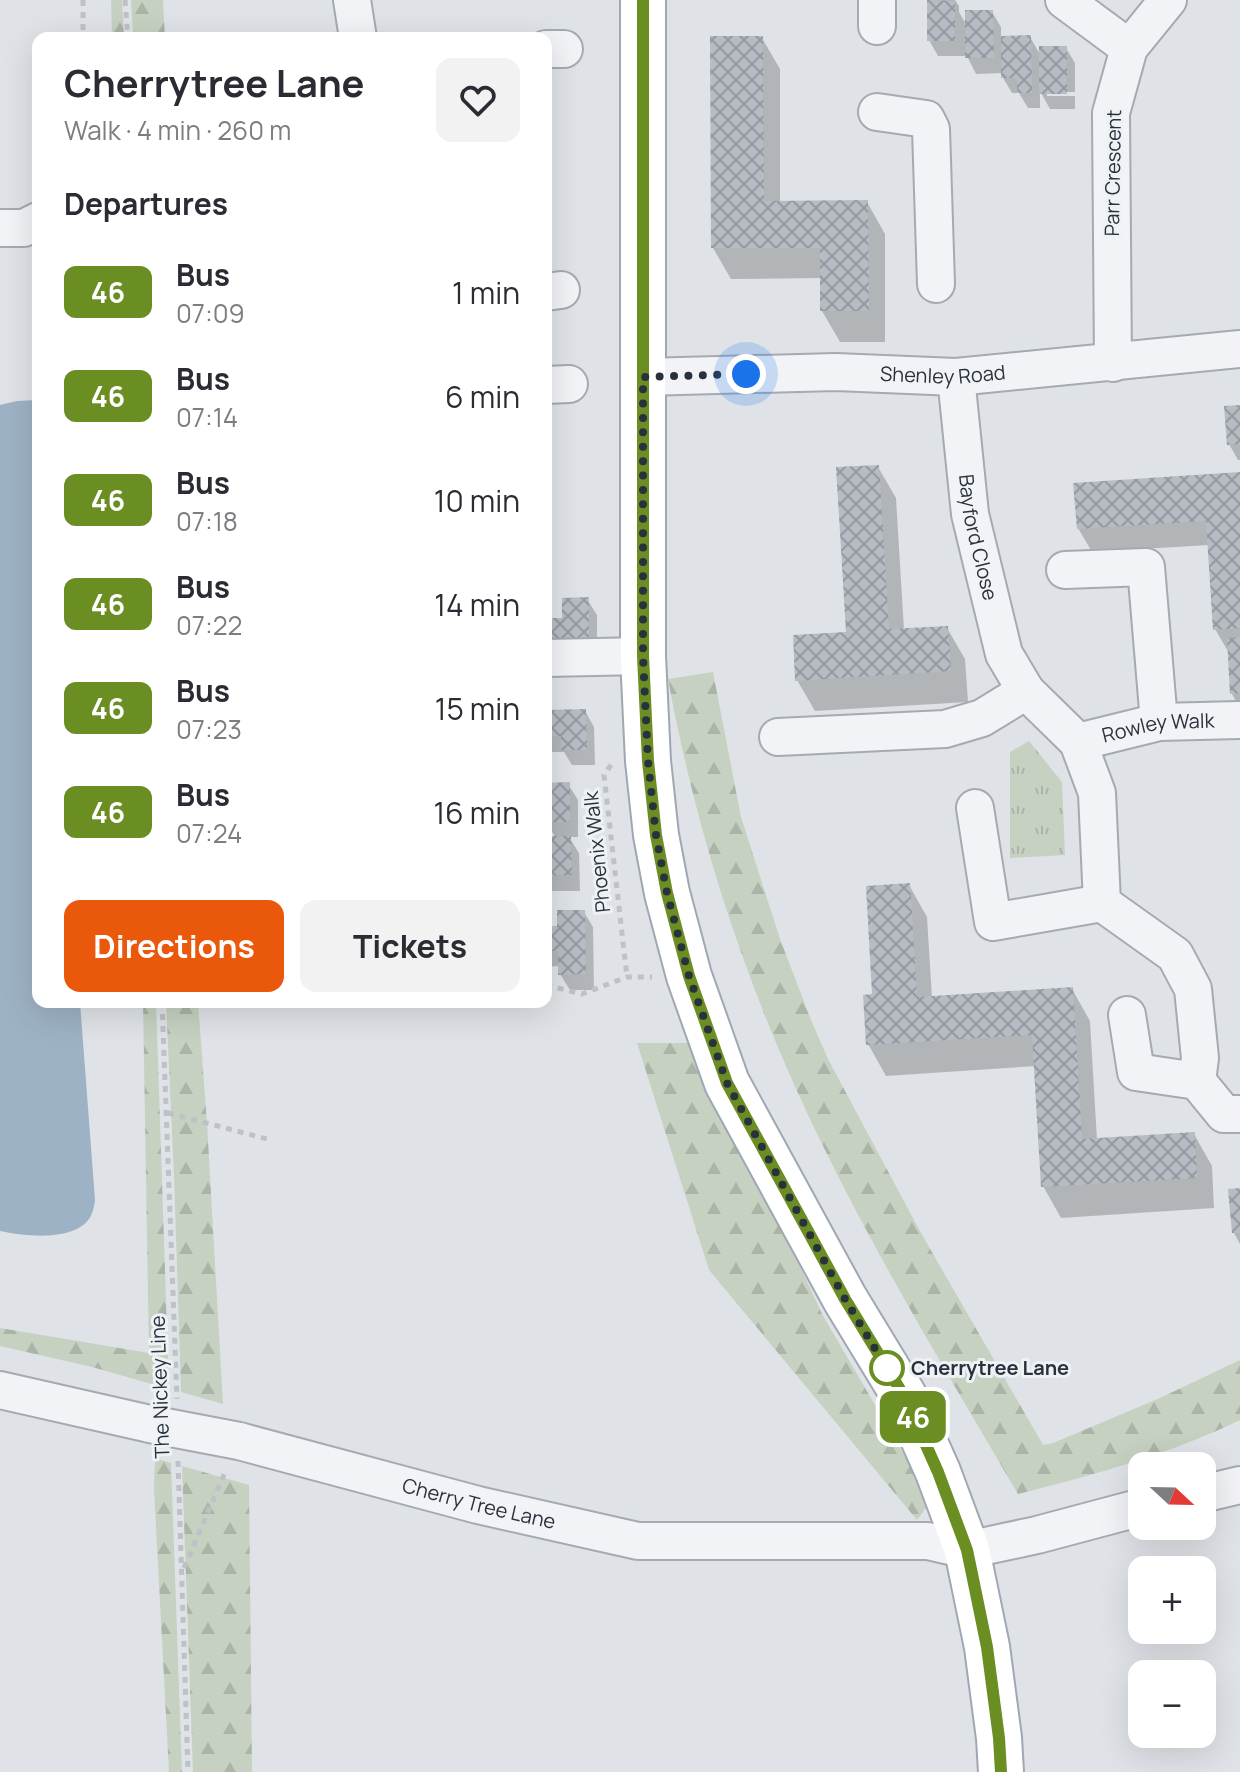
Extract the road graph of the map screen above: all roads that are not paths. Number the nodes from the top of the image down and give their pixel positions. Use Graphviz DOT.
graph roads {
  1 [pos="352,0"];
  2 [pos="643,0"];
  3 [pos="1064,0"];
  4 [pos="1168,0"];
  5 [pos="357,32"];
  6 [pos="1129,48"];
  7 [pos="877,112"];
  8 [pos="32,226"];
  9 [pos="0,228"];
  10 [pos="936,284"];
  11 [pos="1240,349"];
  12 [pos="1113,363"];
  13 [pos="643,377"];
  14 [pos="956,377"];
  15 [pos="1065,570"];
  16 [pos="643,656"];
  17 [pos="552,658"];
  18 [pos="1026,691"];
  19 [pos="1240,720"];
  20 [pos="1159,722"];
  21 [pos="778,737"];
  22 [pos="1078,742"];
  23 [pos="975,808"];
  24 [pos="1102,903"];
  25 [pos="1127,1015"];
  26 [pos="1197,1081"];
  27 [pos="1240,1114"];
  28 [pos="0,1390"];
  29 [pos="1240,1485"];
  30 [pos="1216,1491"];
  31 [pos="1128,1511"];
  32 [pos="967,1550"];
  33 [pos="1001,1772"];
  1 -- 5 [label="street"];
  2 -- 13 [label="main road"];
  3 -- 6 [label="street"];
  4 -- 6 [label="street, Parr Crescent"];
  6 -- 12 [label="street, Parr Crescent"];
  7 -- 10 [label="street"];
  8 -- 9 [label="street"];
  11 -- 12 [label="street, Shenley Road"];
  12 -- 14 [label="street, Shenley Road"];
  13 -- 14 [label="street, Shenley Road"];
  13 -- 16 [label="main road"];
  14 -- 18 [label="street, Bayford Close"];
  15 -- 20 [label="street"];
  16 -- 17 [label="street"];
  16 -- 32 [label="main road"];
  18 -- 21 [label="street"];
  18 -- 22 [label="street, Bayford Close"];
  19 -- 20 [label="street, Rowley Walk"];
  20 -- 22 [label="street, Rowley Walk"];
  22 -- 24 [label="street, Bayford Close"];
  23 -- 24 [label="street"];
  24 -- 26 [label="street"];
  25 -- 26 [label="street"];
  26 -- 27 [label="street"];
  28 -- 32 [label="street, Cherry Tree Lane, bridge"];
  29 -- 30 [label="street"];
  31 -- 32 [label="street"];
  32 -- 33 [label="main road"];
}
